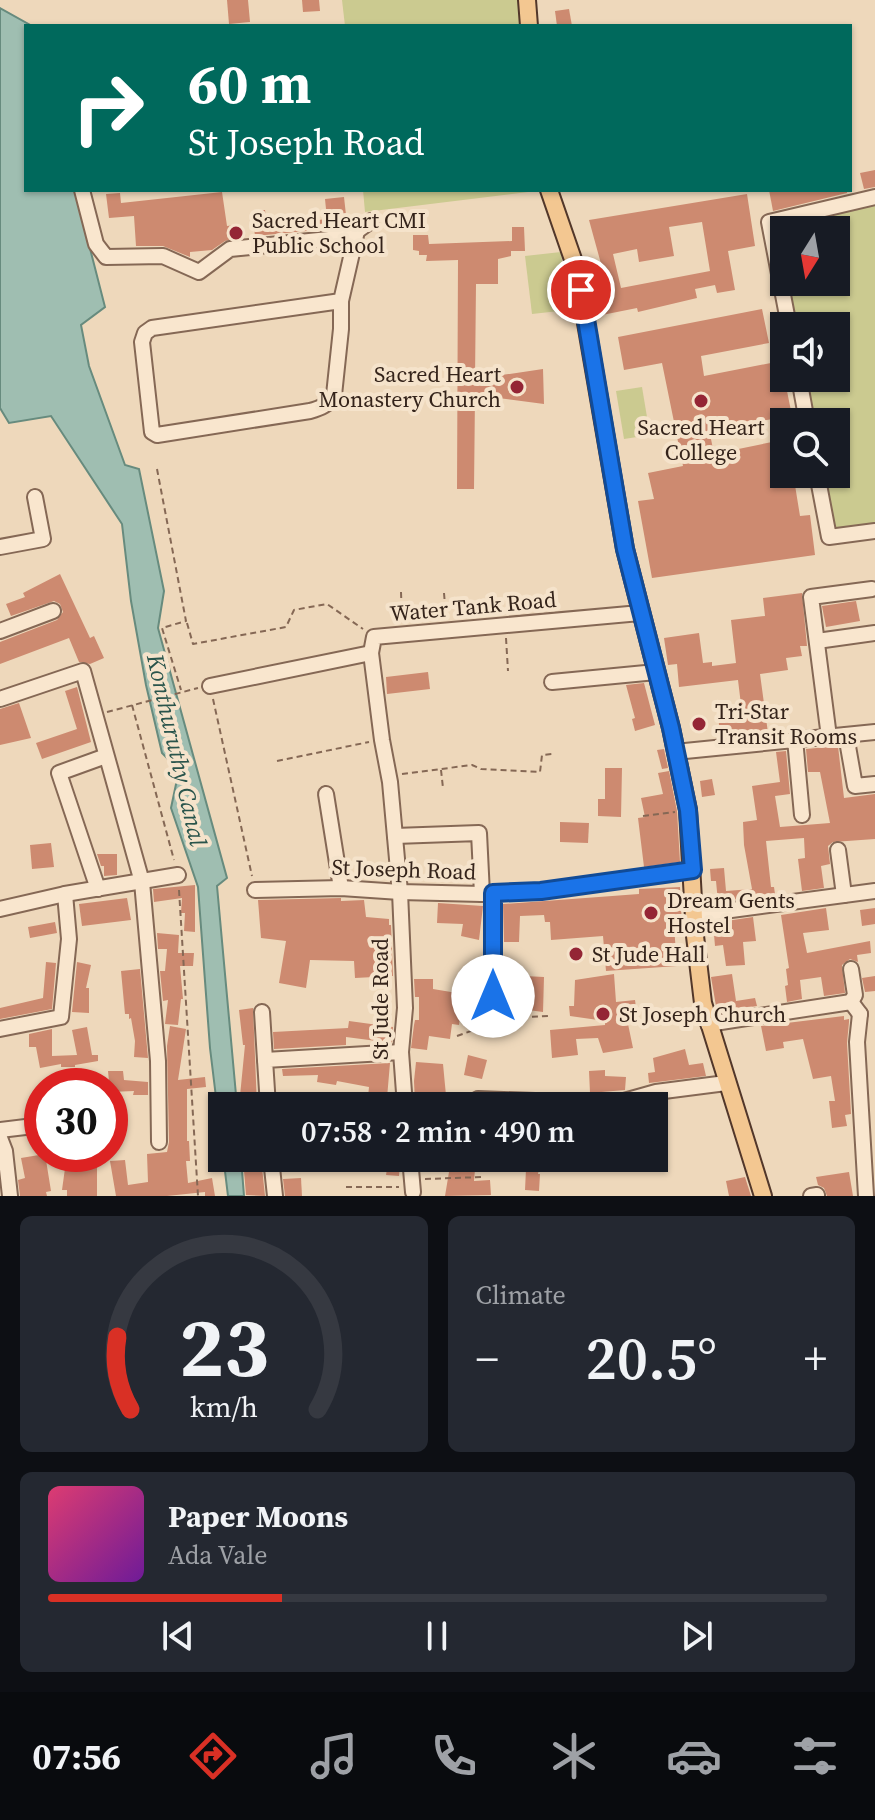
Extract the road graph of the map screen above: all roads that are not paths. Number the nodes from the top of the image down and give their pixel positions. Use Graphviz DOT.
graph roads {
  1 [pos="527,0"];
  2 [pos="529,24"];
  3 [pos="83,192"];
  4 [pos="550,192"];
  5 [pos="875,197"];
  6 [pos="371,221"];
  7 [pos="357,231"];
  8 [pos="341,301"];
  9 [pos="786,312"];
  10 [pos="820,488"];
  11 [pos="35,497"];
  12 [pos="875,531"];
  13 [pos="0,547"];
  14 [pos="872,589"];
  15 [pos="53,611"];
  16 [pos="640,613"];
  17 [pos="0,631"];
  18 [pos="875,633"];
  19 [pos="817,641"];
  20 [pos="371,653"];
  21 [pos="656,672"];
  22 [pos="552,682"];
  23 [pos="210,686"];
  24 [pos="0,699"];
  25 [pos="875,732"];
  26 [pos="846,735"];
  27 [pos="829,737"];
  28 [pos="795,739"];
  29 [pos="675,752"];
  30 [pos="106,756"];
  31 [pos="875,784"];
  32 [pos="326,794"];
  33 [pos="802,815"];
  34 [pos="395,836"];
  35 [pos="838,850"];
  36 [pos="693,870"];
  37 [pos="178,875"];
  38 [pos="142,882"];
  39 [pos="341,888"];
  40 [pos="98,889"];
  41 [pos="255,890"];
  42 [pos="875,891"];
  43 [pos="400,892"];
  44 [pos="65,894"];
  45 [pos="488,894"];
  46 [pos="844,895"];
  47 [pos="0,909"];
  48 [pos="694,915"];
  49 [pos="851,969"];
  50 [pos="493,996"];
  51 [pos="862,1009"];
  52 [pos="262,1012"];
  53 [pos="708,1024"];
  54 [pos="0,1029"];
  55 [pos="401,1052"];
  56 [pos="265,1060"];
  57 [pos="726,1083"];
  58 [pos="267,1092"];
  59 [pos="404,1092"];
  60 [pos="656,1092"];
  61 [pos="24,1127"];
  62 [pos="0,1130"];
  63 [pos="0,1138"];
  64 [pos="159,1142"];
  65 [pos="3,1160"];
  66 [pos="272,1172"];
  67 [pos="411,1172"];
  68 [pos="412,1186"];
  69 [pos="817,1195"];
  70 [pos="10,1196"];
  71 [pos="275,1196"];
  72 [pos="763,1196"];
  73 [pos="811,1196"];
  74 [pos="866,1196"];
  1 -- 2 [label="main road"];
  3 -- 7 [label="street"];
  4 -- 16 [label="main road"];
  5 -- 9 [label="street"];
  6 -- 7 [label="street"];
  7 -- 8 [label="street"];
  8 -- 8 [label="street"];
  10 -- 12 [label="street"];
  11 -- 13 [label="street"];
  14 -- 19 [label="street"];
  15 -- 17 [label="street"];
  16 -- 20 [label="street, Water Tank Road"];
  16 -- 21 [label="main road"];
  18 -- 19 [label="street"];
  19 -- 27 [label="street"];
  20 -- 23 [label="street"];
  20 -- 34 [label="street, Water Tank Road"];
  21 -- 22 [label="street"];
  21 -- 29 [label="main road"];
  24 -- 30 [label="street"];
  25 -- 26 [label="street"];
  26 -- 27 [label="street"];
  26 -- 31 [label="street"];
  27 -- 28 [label="street"];
  28 -- 29 [label="street"];
  28 -- 33 [label="street"];
  29 -- 36 [label="main road"];
  30 -- 38 [label="street"];
  30 -- 40 [label="street"];
  32 -- 39 [label="street"];
  34 -- 43 [label="street, Water Tank Road"];
  34 -- 45 [label="street"];
  35 -- 46 [label="street"];
  36 -- 45 [label="street, St Joseph Road"];
  36 -- 48 [label="main road"];
  37 -- 38 [label="street"];
  38 -- 40 [label="street"];
  38 -- 64 [label="street"];
  39 -- 41 [label="street, St Joseph Road"];
  39 -- 43 [label="street, St Joseph Road"];
  40 -- 44 [label="street"];
  42 -- 46 [label="street"];
  43 -- 45 [label="street, St Joseph Road"];
  43 -- 55 [label="street, St Jude Road"];
  44 -- 47 [label="street"];
  44 -- 54 [label="street"];
  45 -- 50 [label="street"];
  46 -- 48 [label="street"];
  48 -- 53 [label="main road"];
  49 -- 51 [label="street"];
  51 -- 53 [label="street"];
  51 -- 74 [label="street"];
  52 -- 56 [label="street"];
  53 -- 57 [label="main road"];
  55 -- 56 [label="street"];
  55 -- 59 [label="street, St Jude Road"];
  56 -- 58 [label="street"];
  57 -- 60 [label="street"];
  57 -- 72 [label="main road"];
  61 -- 62 [label="street"];
  63 -- 65 [label="street"];
  65 -- 70 [label="street"];
  66 -- 71 [label="street"];
  67 -- 68 [label="street"];
  69 -- 73 [label="street"];
}
